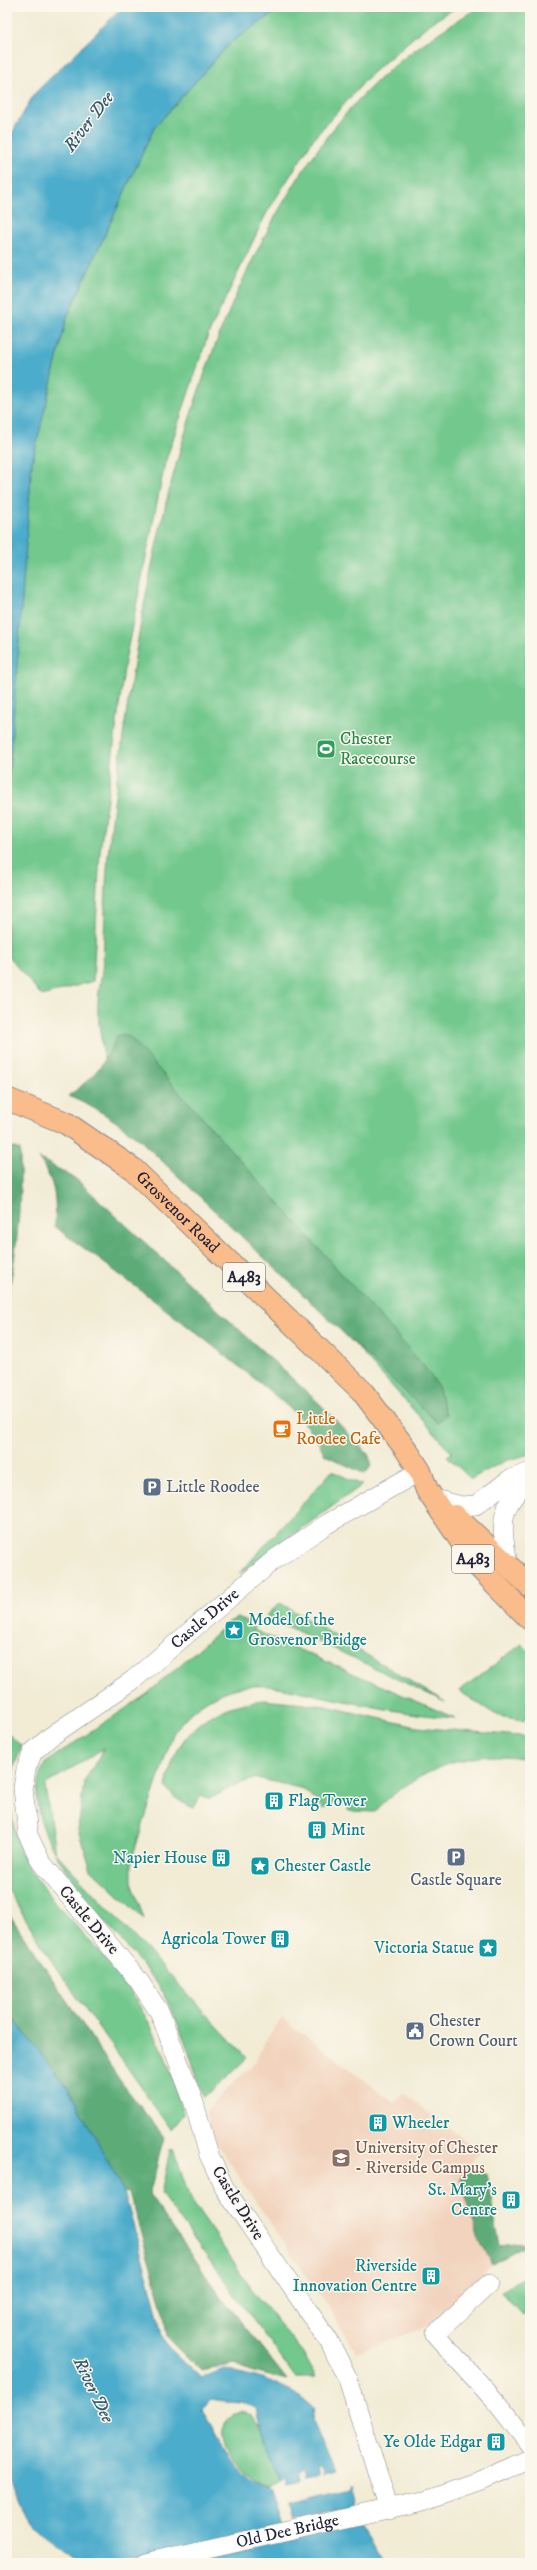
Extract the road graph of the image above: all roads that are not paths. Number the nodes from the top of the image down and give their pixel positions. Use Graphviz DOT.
graph roads {
  1 [pos="7,1099"];
  2 [pos="530,1472"];
  3 [pos="530,1480"];
  4 [pos="428,1487"];
  5 [pos="508,1566"];
  6 [pos="530,1586"];
  7 [pos="530,1619"];
  8 [pos="489,2284"];
  9 [pos="530,2444"];
  10 [pos="530,2459"];
  11 [pos="389,2510"];
  12 [pos="145,2563"];
  1 -- 4 [label="highway, Grosvenor Road / A483"];
  2 -- 4 [label="street"];
  3 -- 5 [label="street"];
  4 -- 5 [label="highway, Grosvenor Road / A483"];
  4 -- 7 [label="highway, Grosvenor Road / A483"];
  4 -- 11 [label="street, Castle Drive"];
  5 -- 6 [label="highway, Grosvenor Road / A483"];
  8 -- 9 [label="street"];
  10 -- 11 [label="street, Old Dee Bridge"];
  11 -- 12 [label="street, Old Dee Bridge"];
}
